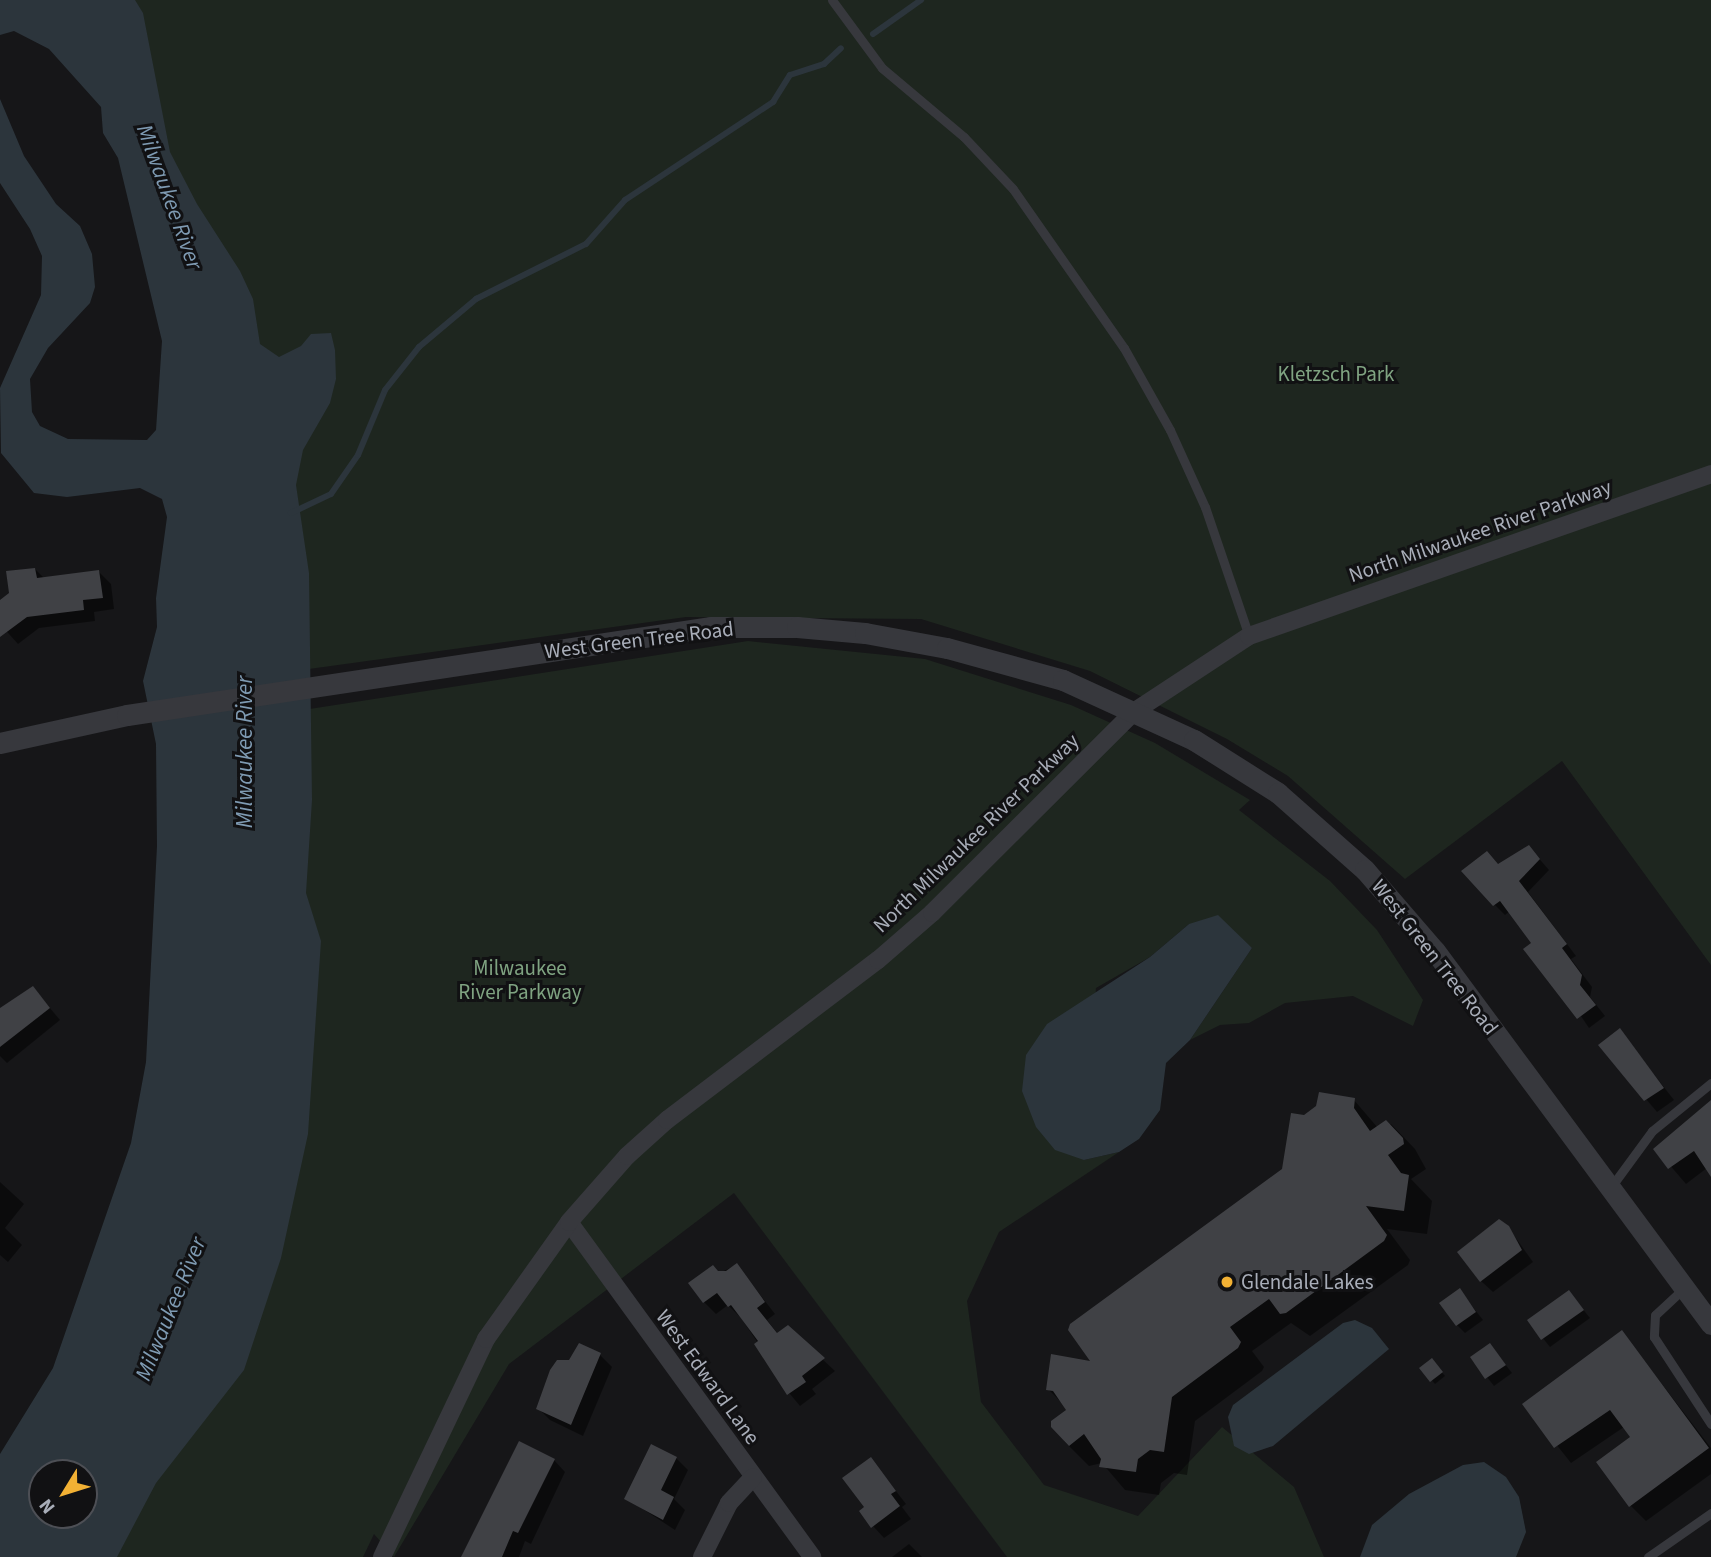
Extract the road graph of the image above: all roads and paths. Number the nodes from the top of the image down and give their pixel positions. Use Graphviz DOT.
graph roads {
  1 [pos="832,0"];
  2 [pos="1711,474"];
  3 [pos="1249,636"];
  4 [pos="1135,711"];
  5 [pos="0,743"];
  6 [pos="1711,1083"];
  7 [pos="1610,1188"];
  8 [pos="569,1222"];
  9 [pos="1684,1287"];
  10 [pos="1711,1324"];
  11 [pos="1711,1424"];
  12 [pos="753,1477"];
  13 [pos="1711,1513"];
  14 [pos="382,1557"];
  15 [pos="702,1557"];
  16 [pos="812,1557"];
  17 [pos="1648,1557"];
  1 -- 3 [label="lane"];
  2 -- 3 [label="street, North Milwaukee River Parkway"];
  3 -- 4 [label="street, North Milwaukee River Parkway"];
  4 -- 5 [label="street, West Green Tree Road"];
  4 -- 7 [label="street, West Green Tree Road"];
  4 -- 8 [label="street, North Milwaukee River Parkway"];
  6 -- 7 [label="lane"];
  7 -- 9 [label="street, West Green Tree Road"];
  8 -- 12 [label="street, West Edward Lane"];
  8 -- 14 [label="street, North Milwaukee River Parkway"];
  9 -- 10 [label="street, West Green Tree Road"];
  9 -- 11 [label="lane"];
  12 -- 15 [label="street"];
  12 -- 16 [label="street, West Edward Lane"];
  13 -- 17 [label="lane"];
}
